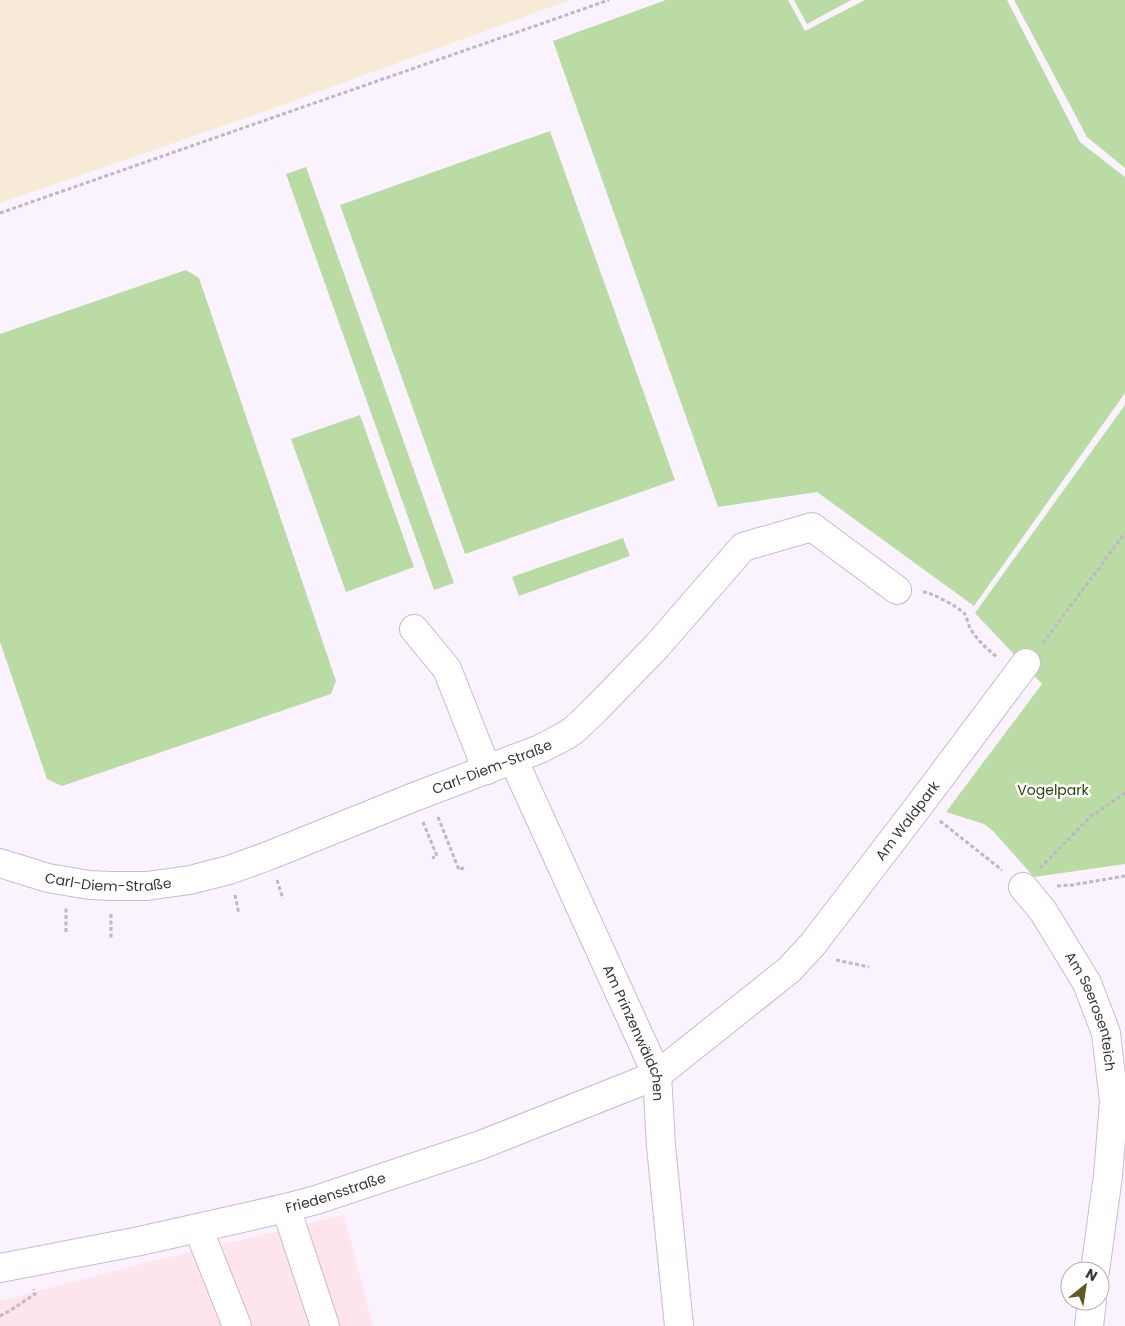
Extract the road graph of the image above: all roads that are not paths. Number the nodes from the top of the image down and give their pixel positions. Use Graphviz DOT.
graph roads {
  1 [pos="897,590"];
  2 [pos="414,629"];
  3 [pos="1022,668"];
  4 [pos="513,759"];
  5 [pos="487,770"];
  6 [pos="0,863"];
  7 [pos="1023,887"];
  8 [pos="657,1075"];
  9 [pos="286,1208"];
  10 [pos="198,1228"];
  11 [pos="1096,1261"];
  12 [pos="0,1268"];
  13 [pos="1091,1311"];
  14 [pos="237,1326"];
  15 [pos="325,1326"];
  16 [pos="679,1326"];
  17 [pos="1089,1326"];
  1 -- 4 [label="street, Carl-Diem-Straße"];
  2 -- 5 [label="street"];
  3 -- 8 [label="street, Am Waldpark"];
  4 -- 5 [label="street, Carl-Diem-Straße"];
  4 -- 8 [label="street, Am Prinzenwäldchen"];
  5 -- 6 [label="street, Carl-Diem-Straße"];
  7 -- 11 [label="street, Am Seerosenteich"];
  8 -- 9 [label="street, Friedensstraße"];
  8 -- 16 [label="street, Am Prinzenwäldchen"];
  9 -- 10 [label="street, Friedensstraße"];
  9 -- 15 [label="street"];
  10 -- 12 [label="street, Friedensstraße"];
  10 -- 14 [label="street"];
  13 -- 17 [label="street"];
}
